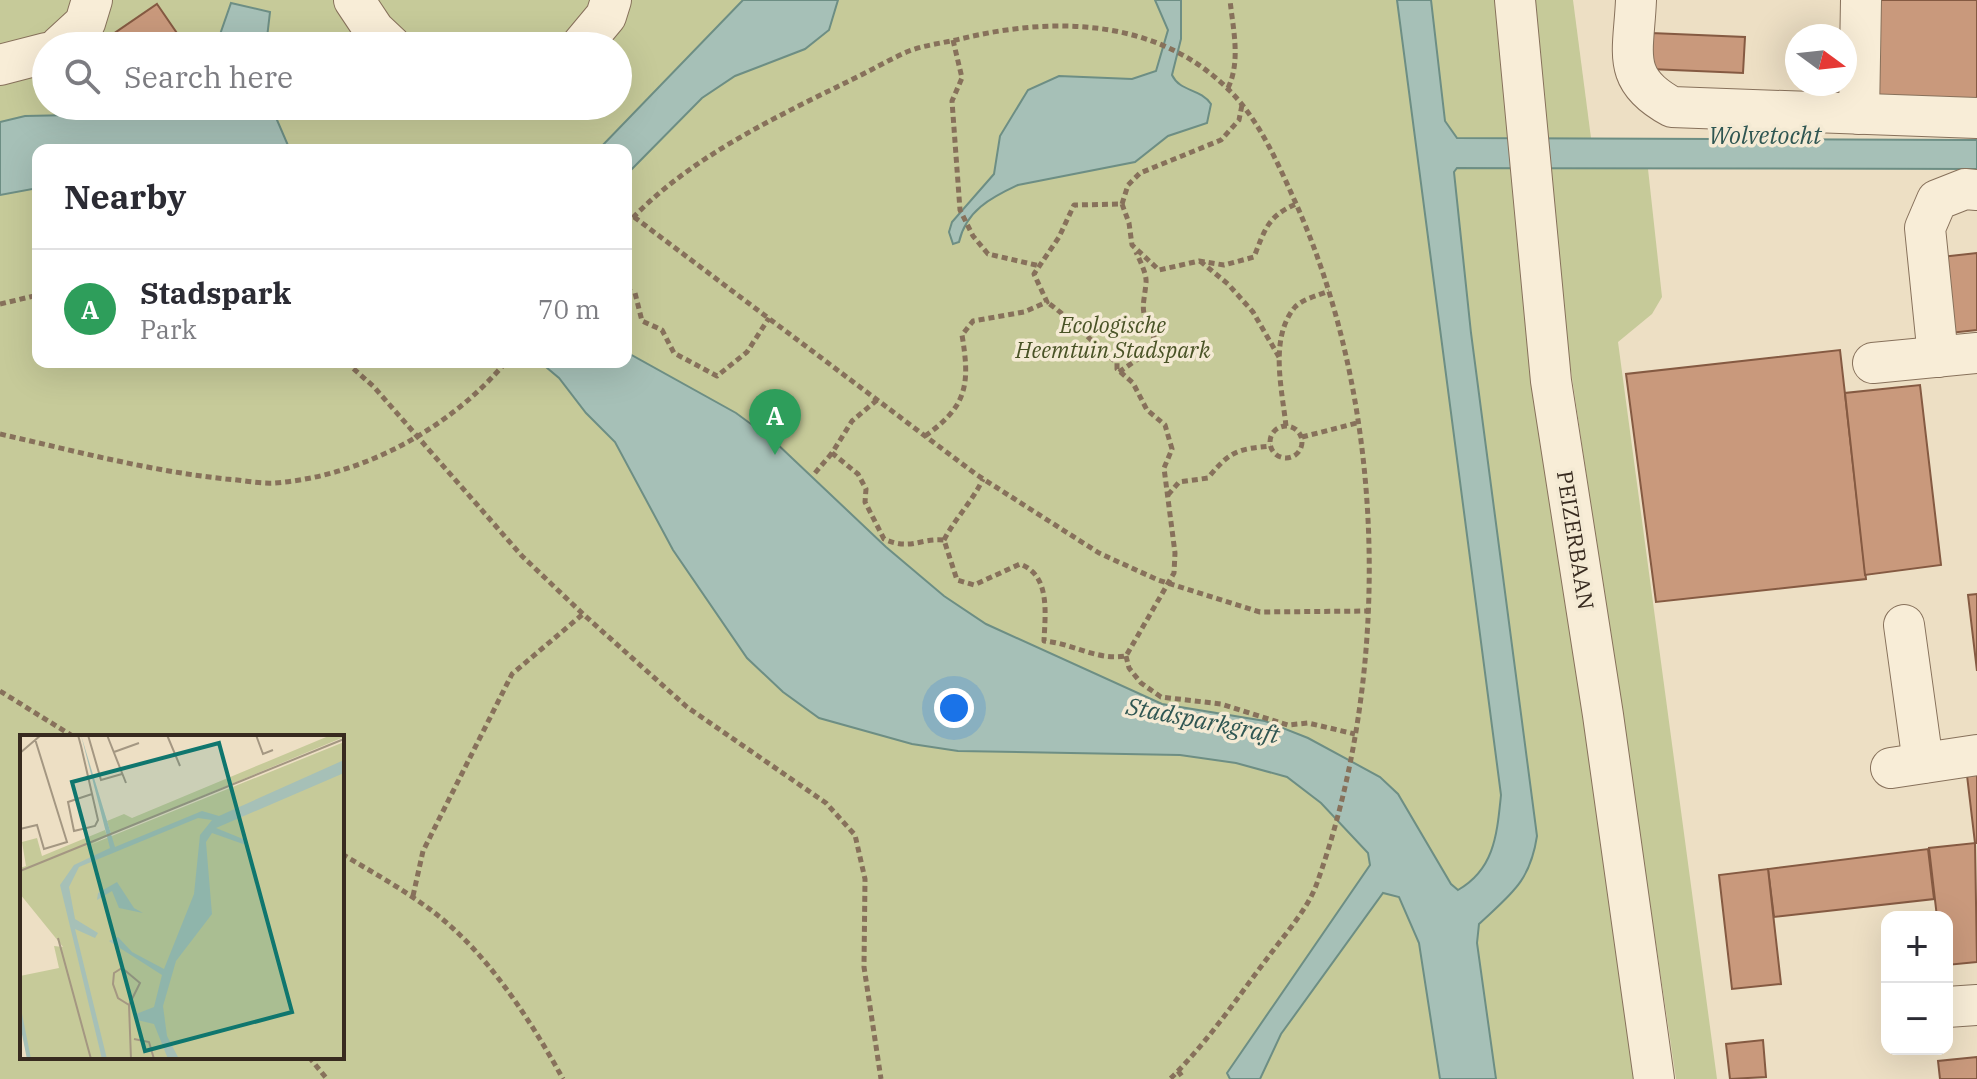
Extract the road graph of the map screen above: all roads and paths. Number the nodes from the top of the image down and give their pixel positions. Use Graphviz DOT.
graph roads {
  1 [pos="92,0"];
  2 [pos="354,0"];
  3 [pos="611,0"];
  4 [pos="1230,0"];
  5 [pos="1515,0"];
  6 [pos="1636,0"];
  7 [pos="1861,0"];
  8 [pos="75,32"];
  9 [pos="376,32"];
  10 [pos="593,32"];
  11 [pos="953,40"];
  12 [pos="32,57"];
  13 [pos="0,65"];
  14 [pos="1228,88"];
  15 [pos="1243,105"];
  16 [pos="1859,114"];
  17 [pos="1977,118"];
  18 [pos="1977,190"];
  19 [pos="1122,204"];
  20 [pos="1296,204"];
  21 [pos="634,217"];
  22 [pos="1136,251"];
  23 [pos="1199,261"];
  24 [pos="1040,266"];
  25 [pos="1329,291"];
  26 [pos="632,292"];
  27 [pos="32,296"];
  28 [pos="1047,302"];
  29 [pos="0,304"];
  30 [pos="769,318"];
  31 [pos="1280,358"];
  32 [pos="1873,363"];
  33 [pos="1966,363"];
  34 [pos="352,368"];
  35 [pos="501,368"];
  36 [pos="1119,372"];
  37 [pos="877,400"];
  38 [pos="1357,423"];
  39 [pos="1286,426"];
  40 [pos="0,434"];
  41 [pos="925,436"];
  42 [pos="1302,437"];
  43 [pos="418,438"];
  44 [pos="1271,446"];
  45 [pos="832,453"];
  46 [pos="815,473"];
  47 [pos="983,479"];
  48 [pos="1167,496"];
  49 [pos="944,540"];
  50 [pos="1167,583"];
  51 [pos="1369,611"];
  52 [pos="583,614"];
  53 [pos="1904,625"];
  54 [pos="1126,656"];
  55 [pos="0,691"];
  56 [pos="1355,734"];
  57 [pos="71,735"];
  58 [pos="1977,755"];
  59 [pos="344,855"];
  60 [pos="413,896"];
  61 [pos="1977,1005"];
  62 [pos="1953,1007"];
  63 [pos="311,1059"];
  64 [pos="1178,1071"];
  65 [pos="327,1079"];
  66 [pos="563,1079"];
  67 [pos="881,1079"];
  68 [pos="1170,1079"];
  69 [pos="1184,1079"];
  70 [pos="1654,1079"];
  1 -- 8 [label="lane"];
  2 -- 9 [label="lane"];
  3 -- 10 [label="lane"];
  4 -- 14 [label="path"];
  5 -- 70 [label="lane, PEIZERBAAN"];
  6 -- 16 [label="lane"];
  7 -- 16 [label="lane"];
  11 -- 14 [label="path"];
  11 -- 21 [label="path"];
  11 -- 24 [label="path"];
  12 -- 13 [label="lane"];
  14 -- 15 [label="path"];
  15 -- 19 [label="path"];
  15 -- 20 [label="path"];
  16 -- 17 [label="lane"];
  18 -- 33 [label="lane"];
  19 -- 22 [label="path"];
  19 -- 24 [label="path"];
  20 -- 23 [label="path"];
  20 -- 25 [label="path"];
  21 -- 30 [label="path"];
  22 -- 23 [label="path"];
  22 -- 36 [label="path"];
  23 -- 31 [label="path"];
  24 -- 28 [label="path"];
  25 -- 31 [label="path"];
  25 -- 38 [label="path"];
  26 -- 30 [label="path"];
  27 -- 29 [label="path"];
  28 -- 36 [label="path"];
  28 -- 41 [label="path"];
  30 -- 37 [label="path"];
  31 -- 39 [label="path"];
  32 -- 33 [label="lane"];
  34 -- 43 [label="path"];
  35 -- 43 [label="path"];
  36 -- 48 [label="path"];
  37 -- 41 [label="path"];
  37 -- 45 [label="path"];
  38 -- 42 [label="path"];
  38 -- 51 [label="path"];
  39 -- 42 [label="path"];
  39 -- 44 [label="path"];
  40 -- 43 [label="path"];
  41 -- 47 [label="path"];
  42 -- 44 [label="path"];
  43 -- 52 [label="path"];
  44 -- 48 [label="path"];
  45 -- 46 [label="path"];
  45 -- 49 [label="path"];
  47 -- 49 [label="path"];
  47 -- 50 [label="path"];
  48 -- 50 [label="path"];
  49 -- 54 [label="path"];
  50 -- 51 [label="path"];
  50 -- 54 [label="path"];
  51 -- 56 [label="path"];
  52 -- 60 [label="path"];
  52 -- 67 [label="path"];
  53 -- 58 [label="lane"];
  54 -- 56 [label="path"];
  55 -- 57 [label="path"];
  56 -- 64 [label="path"];
  59 -- 60 [label="path"];
  60 -- 66 [label="path"];
  61 -- 62 [label="lane"];
  63 -- 65 [label="path"];
  64 -- 68 [label="path"];
  64 -- 69 [label="path"];
}
